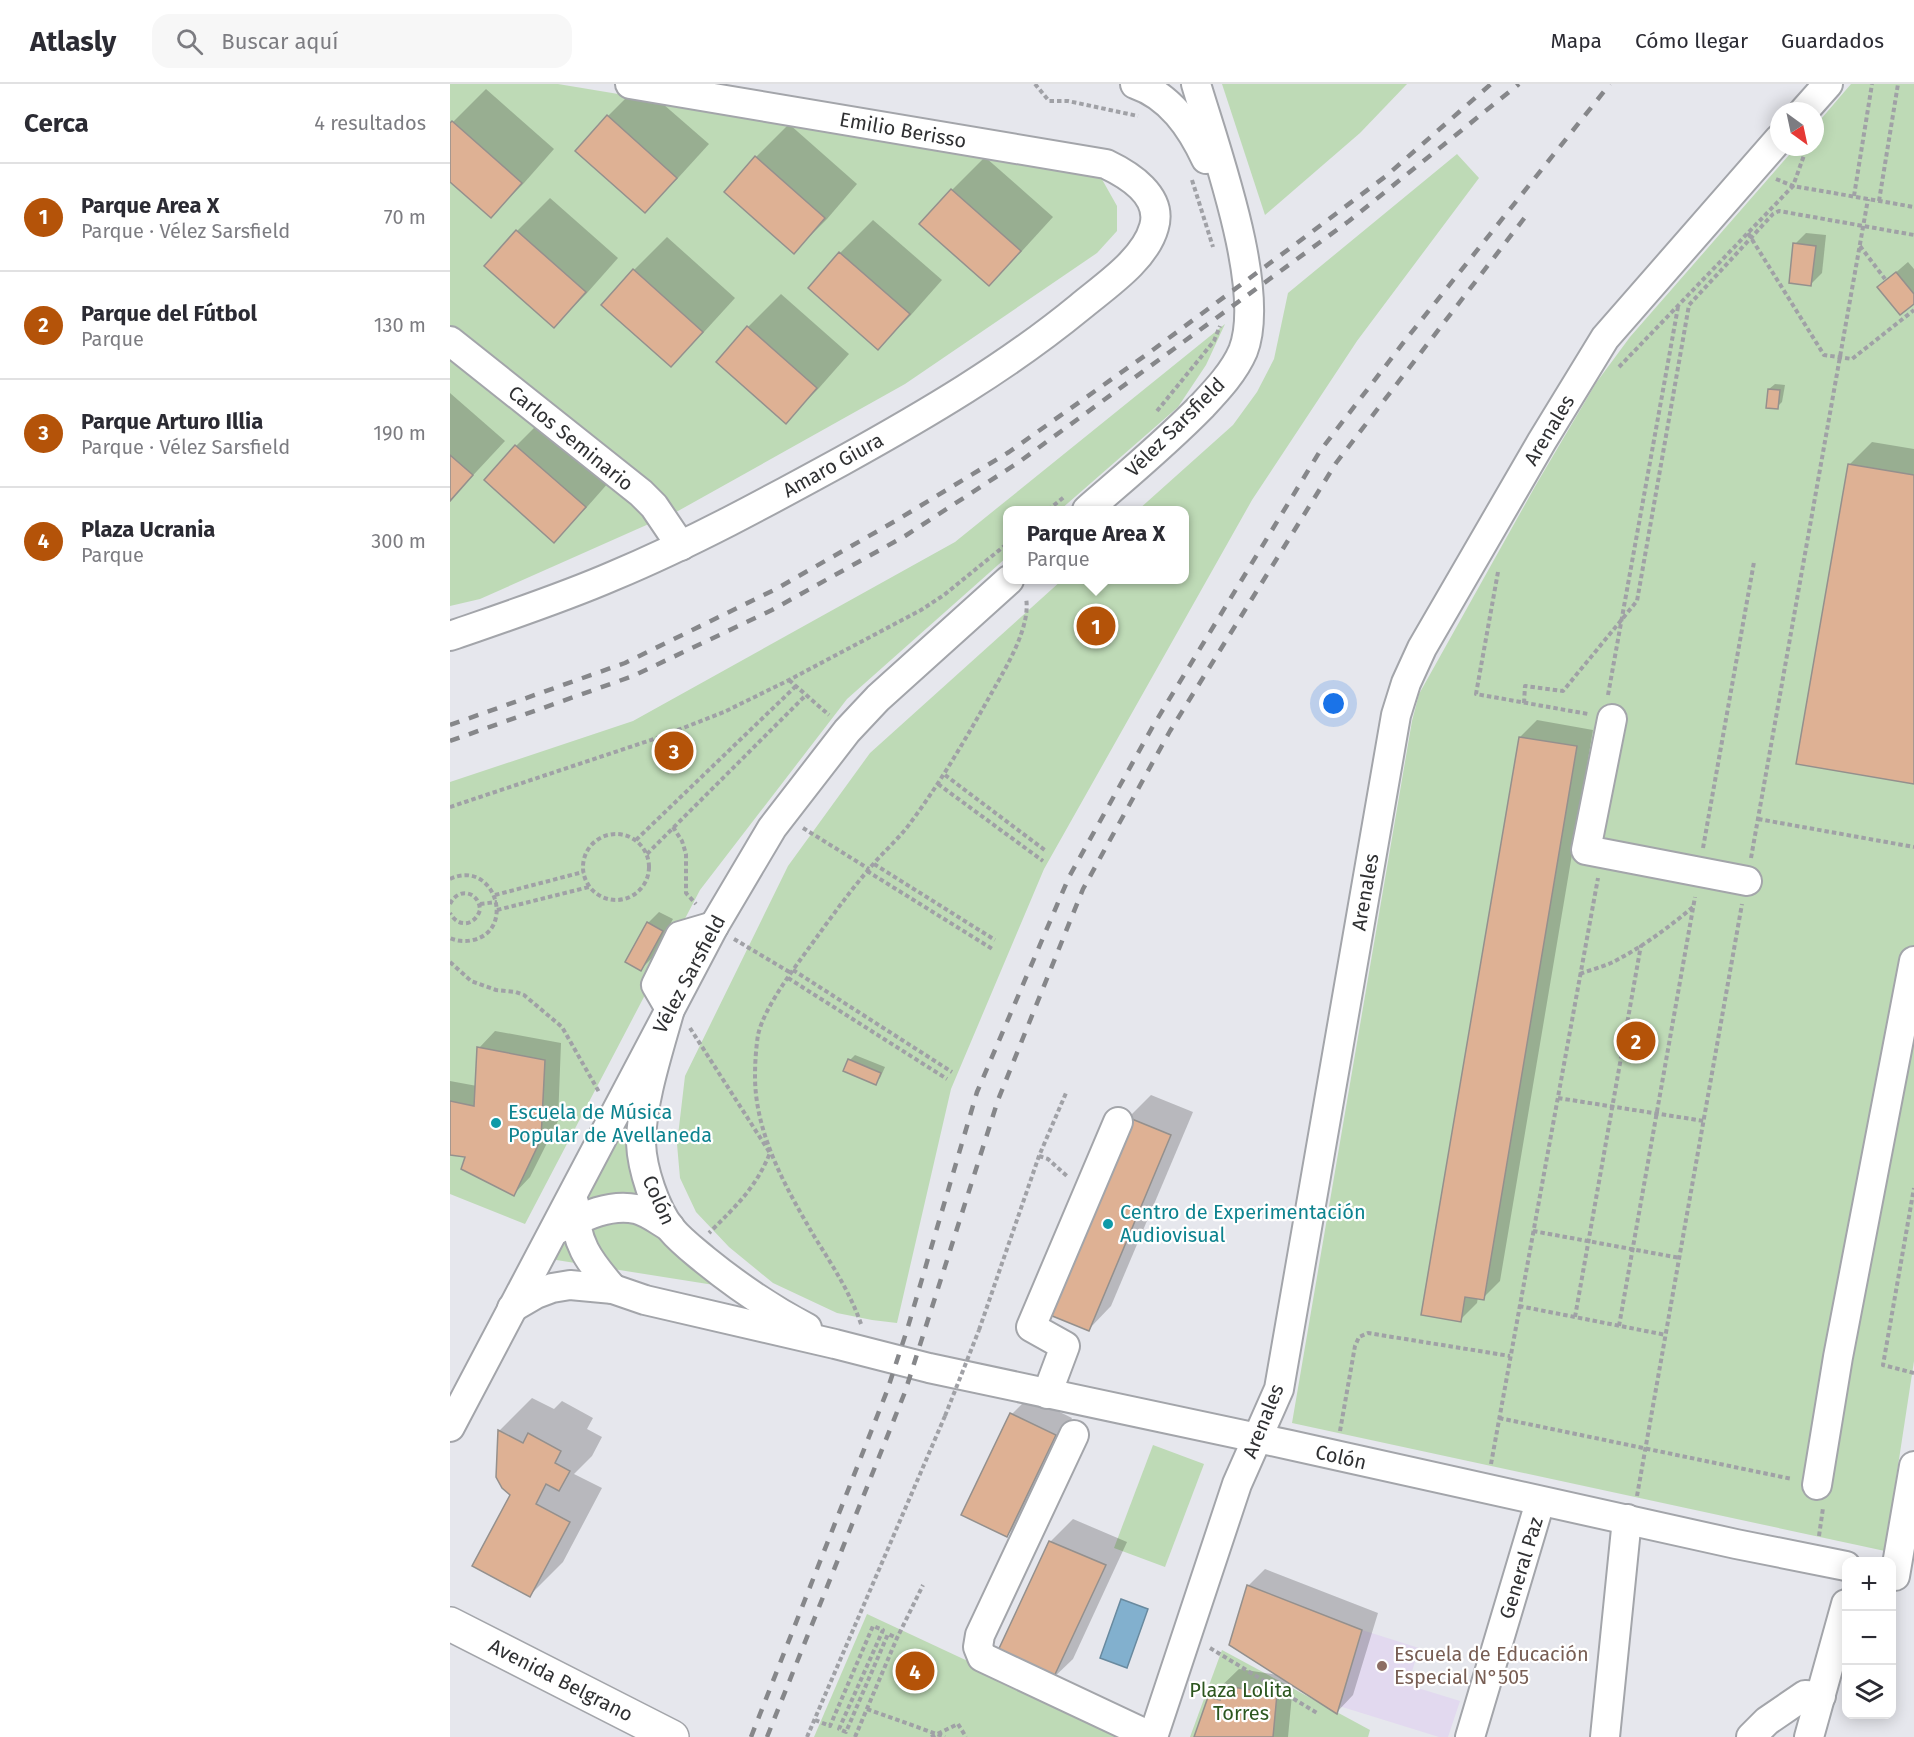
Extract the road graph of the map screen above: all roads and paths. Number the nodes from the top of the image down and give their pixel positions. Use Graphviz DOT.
graph roads {
  1 [pos="630,84"];
  2 [pos="1135,84"];
  3 [pos="1196,84"];
  4 [pos="1828,84"];
  5 [pos="1872,84"];
  6 [pos="1898,84"];
  7 [pos="1812,102"];
  8 [pos="1770,149"];
  9 [pos="1854,196"];
  10 [pos="1868,199"];
  11 [pos="1879,201"];
  12 [pos="1914,207"];
  13 [pos="1155,212"];
  14 [pos="1237,225"];
  15 [pos="1863,226"];
  16 [pos="1748,233"];
  17 [pos="1914,235"];
  18 [pos="1751,238"];
  19 [pos="1860,245"];
  20 [pos="1885,279"];
  21 [pos="1678,306"];
  22 [pos="1914,310"];
  23 [pos="450,341"];
  24 [pos="1839,358"];
  25 [pos="1617,369"];
  26 [pos="1092,506"];
  27 [pos="681,546"];
  28 [pos="1003,547"];
  29 [pos="1754,562"];
  30 [pos="1498,570"];
  31 [pos="1017,585"];
  32 [pos="1622,620"];
  33 [pos="450,636"];
  34 [pos="789,680"];
  35 [pos="796,686"];
  36 [pos="806,695"];
  37 [pos="1524,703"];
  38 [pos="1607,718"];
  39 [pos="847,731"];
  40 [pos="945,774"];
  41 [pos="938,784"];
  42 [pos="981,802"];
  43 [pos="450,807"];
  44 [pos="975,811"];
  45 [pos="781,815"];
  46 [pos="1758,819"];
  47 [pos="1007,821"];
  48 [pos="673,828"];
  49 [pos="1001,830"];
  50 [pos="636,840"];
  51 [pos="1914,847"];
  52 [pos="1046,851"];
  53 [pos="647,854"];
  54 [pos="1602,854"];
  55 [pos="1043,861"];
  56 [pos="874,864"];
  57 [pos="868,870"];
  58 [pos="583,872"];
  59 [pos="1699,872"];
  60 [pos="450,879"];
  61 [pos="1747,881"];
  62 [pos="590,887"];
  63 [pos="916,890"];
  64 [pos="495,895"];
  65 [pos="911,899"];
  66 [pos="497,902"];
  67 [pos="450,904"];
  68 [pos="480,904"];
  69 [pos="1693,906"];
  70 [pos="497,910"];
  71 [pos="450,913"];
  72 [pos="954,915"];
  73 [pos="950,923"];
  74 [pos="714,926"];
  75 [pos="450,938"];
  76 [pos="995,940"];
  77 [pos="1641,945"];
  78 [pos="994,950"];
  79 [pos="1914,961"];
  80 [pos="450,962"];
  81 [pos="792,971"];
  82 [pos="1580,974"];
  83 [pos="788,978"];
  84 [pos="672,1006"];
  85 [pos="852,1008"];
  86 [pos="848,1016"];
  87 [pos="902,1040"];
  88 [pos="897,1047"];
  89 [pos="952,1072"];
  90 [pos="946,1079"];
  91 [pos="1066,1093"];
  92 [pos="1558,1098"];
  93 [pos="619,1106"];
  94 [pos="1612,1106"];
  95 [pos="1657,1113"];
  96 [pos="1704,1120"];
  97 [pos="1118,1122"];
  98 [pos="770,1153"];
  99 [pos="1039,1156"];
  100 [pos="1048,1159"];
  101 [pos="1914,1188"];
  102 [pos="564,1226"];
  103 [pos="670,1227"];
  104 [pos="1533,1231"];
  105 [pos="1589,1241"];
  106 [pos="1632,1249"];
  107 [pos="693,1250"];
  108 [pos="1680,1258"];
  109 [pos="613,1289"];
  110 [pos="1519,1306"];
  111 [pos="512,1308"];
  112 [pos="1575,1317"];
  113 [pos="1619,1326"];
  114 [pos="862,1327"];
  115 [pos="1666,1335"];
  116 [pos="836,1344"];
  117 [pos="1510,1356"];
  118 [pos="959,1360"];
  119 [pos="970,1362"];
  120 [pos="1914,1373"];
  121 [pos="1047,1394"];
  122 [pos="1499,1418"];
  123 [pos="450,1427"];
  124 [pos="1340,1431"];
  125 [pos="1074,1436"];
  126 [pos="1256,1438"];
  127 [pos="1646,1448"];
  128 [pos="1914,1466"];
  129 [pos="1489,1470"];
  130 [pos="1817,1485"];
  131 [pos="1540,1502"];
  132 [pos="1631,1511"];
  133 [pos="1842,1565"];
  134 [pos="1900,1577"];
  135 [pos="922,1585"];
  136 [pos="1844,1611"];
  137 [pos="450,1624"];
  138 [pos="1187,1635"];
  139 [pos="897,1638"];
  140 [pos="1821,1696"];
  141 [pos="867,1709"];
  142 [pos="1317,1713"];
  143 [pos="815,1720"];
  144 [pos="652,1732"];
  145 [pos="937,1734"];
  146 [pos="807,1737"];
  147 [pos="855,1737"];
  148 [pos="931,1737"];
  149 [pos="945,1737"];
  150 [pos="966,1737"];
  151 [pos="1153,1737"];
  152 [pos="1470,1737"];
  153 [pos="1605,1737"];
  154 [pos="1751,1737"];
  155 [pos="1809,1737"];
  1 -- 13 [label="street, Emilio Berisso"];
  2 -- 14 [label="street, Vélez Sarsfield"];
  3 -- 14 [label="street, Vélez Sarsfield"];
  4 -- 7 [label="street"];
  5 -- 9 [label="path"];
  6 -- 11 [label="path"];
  8 -- 126 [label="street, Arenales"];
  9 -- 10 [label="path"];
  9 -- 16 [label="path"];
  10 -- 11 [label="path"];
  10 -- 15 [label="path"];
  11 -- 12 [label="path"];
  13 -- 27 [label="street, Amaro Giura"];
  14 -- 26 [label="street, Vélez Sarsfield"];
  15 -- 17 [label="path"];
  15 -- 18 [label="path"];
  15 -- 19 [label="path"];
  16 -- 18 [label="path"];
  16 -- 21 [label="path"];
  18 -- 24 [label="path"];
  18 -- 32 [label="path"];
  19 -- 20 [label="path"];
  19 -- 24 [label="path"];
  21 -- 25 [label="path"];
  21 -- 32 [label="path"];
  22 -- 24 [label="path"];
  23 -- 27 [label="street, Carlos Seminario"];
  24 -- 46 [label="path"];
  27 -- 33 [label="street, Amaro Giura"];
  28 -- 34 [label="path"];
  29 -- 59 [label="path"];
  30 -- 37 [label="path"];
  31 -- 39 [label="street, Vélez Sarsfield"];
  31 -- 40 [label="path"];
  32 -- 37 [label="path"];
  32 -- 38 [label="path"];
  34 -- 35 [label="path"];
  34 -- 43 [label="path"];
  35 -- 36 [label="path"];
  35 -- 50 [label="path"];
  36 -- 39 [label="path"];
  36 -- 48 [label="path"];
  37 -- 38 [label="path"];
  38 -- 54 [label="street"];
  39 -- 45 [label="street, Vélez Sarsfield"];
  40 -- 41 [label="path"];
  40 -- 42 [label="path"];
  41 -- 44 [label="path"];
  41 -- 56 [label="path"];
  42 -- 44 [label="path"];
  42 -- 47 [label="path"];
  44 -- 49 [label="path"];
  45 -- 57 [label="path"];
  45 -- 74 [label="street, Vélez Sarsfield"];
  46 -- 51 [label="path"];
  46 -- 61 [label="path"];
  47 -- 49 [label="path"];
  47 -- 52 [label="path"];
  48 -- 53 [label="path"];
  48 -- 74 [label="path"];
  49 -- 55 [label="path"];
  50 -- 53 [label="path"];
  50 -- 58 [label="path"];
  53 -- 62 [label="path"];
  54 -- 59 [label="street"];
  54 -- 82 [label="path"];
  56 -- 57 [label="path"];
  56 -- 63 [label="path"];
  57 -- 65 [label="path"];
  57 -- 81 [label="path"];
  58 -- 62 [label="path"];
  58 -- 64 [label="path"];
  59 -- 61 [label="street"];
  59 -- 69 [label="path"];
  60 -- 64 [label="path"];
  61 -- 96 [label="path"];
  62 -- 70 [label="path"];
  63 -- 65 [label="path"];
  63 -- 72 [label="path"];
  64 -- 66 [label="path"];
  65 -- 73 [label="path"];
  66 -- 68 [label="path"];
  66 -- 70 [label="path"];
  67 -- 68 [label="path"];
  68 -- 71 [label="path"];
  69 -- 77 [label="path"];
  69 -- 95 [label="path"];
  70 -- 75 [label="path"];
  72 -- 73 [label="path"];
  72 -- 76 [label="path"];
  73 -- 78 [label="path"];
  74 -- 81 [label="path"];
  74 -- 84 [label="street, Vélez Sarsfield"];
  77 -- 82 [label="path"];
  77 -- 94 [label="path"];
  79 -- 130 [label="street"];
  80 -- 93 [label="path"];
  81 -- 83 [label="path"];
  81 -- 85 [label="path"];
  82 -- 92 [label="path"];
  83 -- 86 [label="path"];
  83 -- 98 [label="path"];
  84 -- 93 [label="street, Vélez Sarsfield"];
  84 -- 98 [label="path"];
  84 -- 103 [label="street, Colón"];
  85 -- 86 [label="path"];
  85 -- 87 [label="path"];
  86 -- 88 [label="path"];
  87 -- 88 [label="path"];
  87 -- 89 [label="path"];
  88 -- 90 [label="path"];
  91 -- 99 [label="path"];
  92 -- 94 [label="path"];
  92 -- 104 [label="path"];
  93 -- 102 [label="street, Vélez Sarsfield"];
  94 -- 95 [label="path"];
  94 -- 105 [label="path"];
  95 -- 96 [label="path"];
  95 -- 106 [label="path"];
  96 -- 108 [label="path"];
  97 -- 121 [label="street"];
  98 -- 107 [label="path"];
  98 -- 114 [label="path"];
  99 -- 100 [label="path"];
  99 -- 143 [label="path, bridge"];
  101 -- 120 [label="path"];
  102 -- 103 [label="street"];
  102 -- 109 [label="street"];
  102 -- 111 [label="street, Vélez Sarsfield"];
  103 -- 107 [label="street, Colón"];
  104 -- 105 [label="path"];
  104 -- 110 [label="path"];
  105 -- 106 [label="path"];
  105 -- 112 [label="path"];
  106 -- 108 [label="path"];
  106 -- 113 [label="path"];
  107 -- 116 [label="street, Colón"];
  108 -- 115 [label="path"];
  109 -- 111 [label="street, Colón"];
  109 -- 116 [label="street, Colón"];
  110 -- 112 [label="path"];
  110 -- 117 [label="path"];
  111 -- 123 [label="street, Vélez Sarsfield"];
  112 -- 113 [label="path"];
  113 -- 115 [label="path"];
  115 -- 127 [label="path"];
  116 -- 121 [label="street, Colón"];
  117 -- 122 [label="path"];
  117 -- 124 [label="path"];
  118 -- 119 [label="path"];
  121 -- 126 [label="street, Colón"];
  122 -- 127 [label="path"];
  122 -- 129 [label="path"];
  125 -- 151 [label="street"];
  126 -- 131 [label="street, Colón"];
  126 -- 138 [label="street, Arenales"];
  127 -- 130 [label="path"];
  127 -- 132 [label="path"];
  128 -- 134 [label="street"];
  131 -- 132 [label="street, Colón"];
  131 -- 152 [label="street, General Paz"];
  132 -- 133 [label="street, Colón"];
  132 -- 153 [label="street"];
  135 -- 139 [label="path"];
  136 -- 140 [label="street"];
  137 -- 144 [label="main road, Avenida Belgrano"];
  138 -- 142 [label="path"];
  138 -- 151 [label="street, Arenales"];
  139 -- 141 [label="path"];
  139 -- 143 [label="path"];
  140 -- 154 [label="street"];
  140 -- 155 [label="street"];
  141 -- 145 [label="path"];
  141 -- 147 [label="path"];
  143 -- 146 [label="path"];
  145 -- 148 [label="path"];
  145 -- 149 [label="path"];
  145 -- 150 [label="path"];
}
